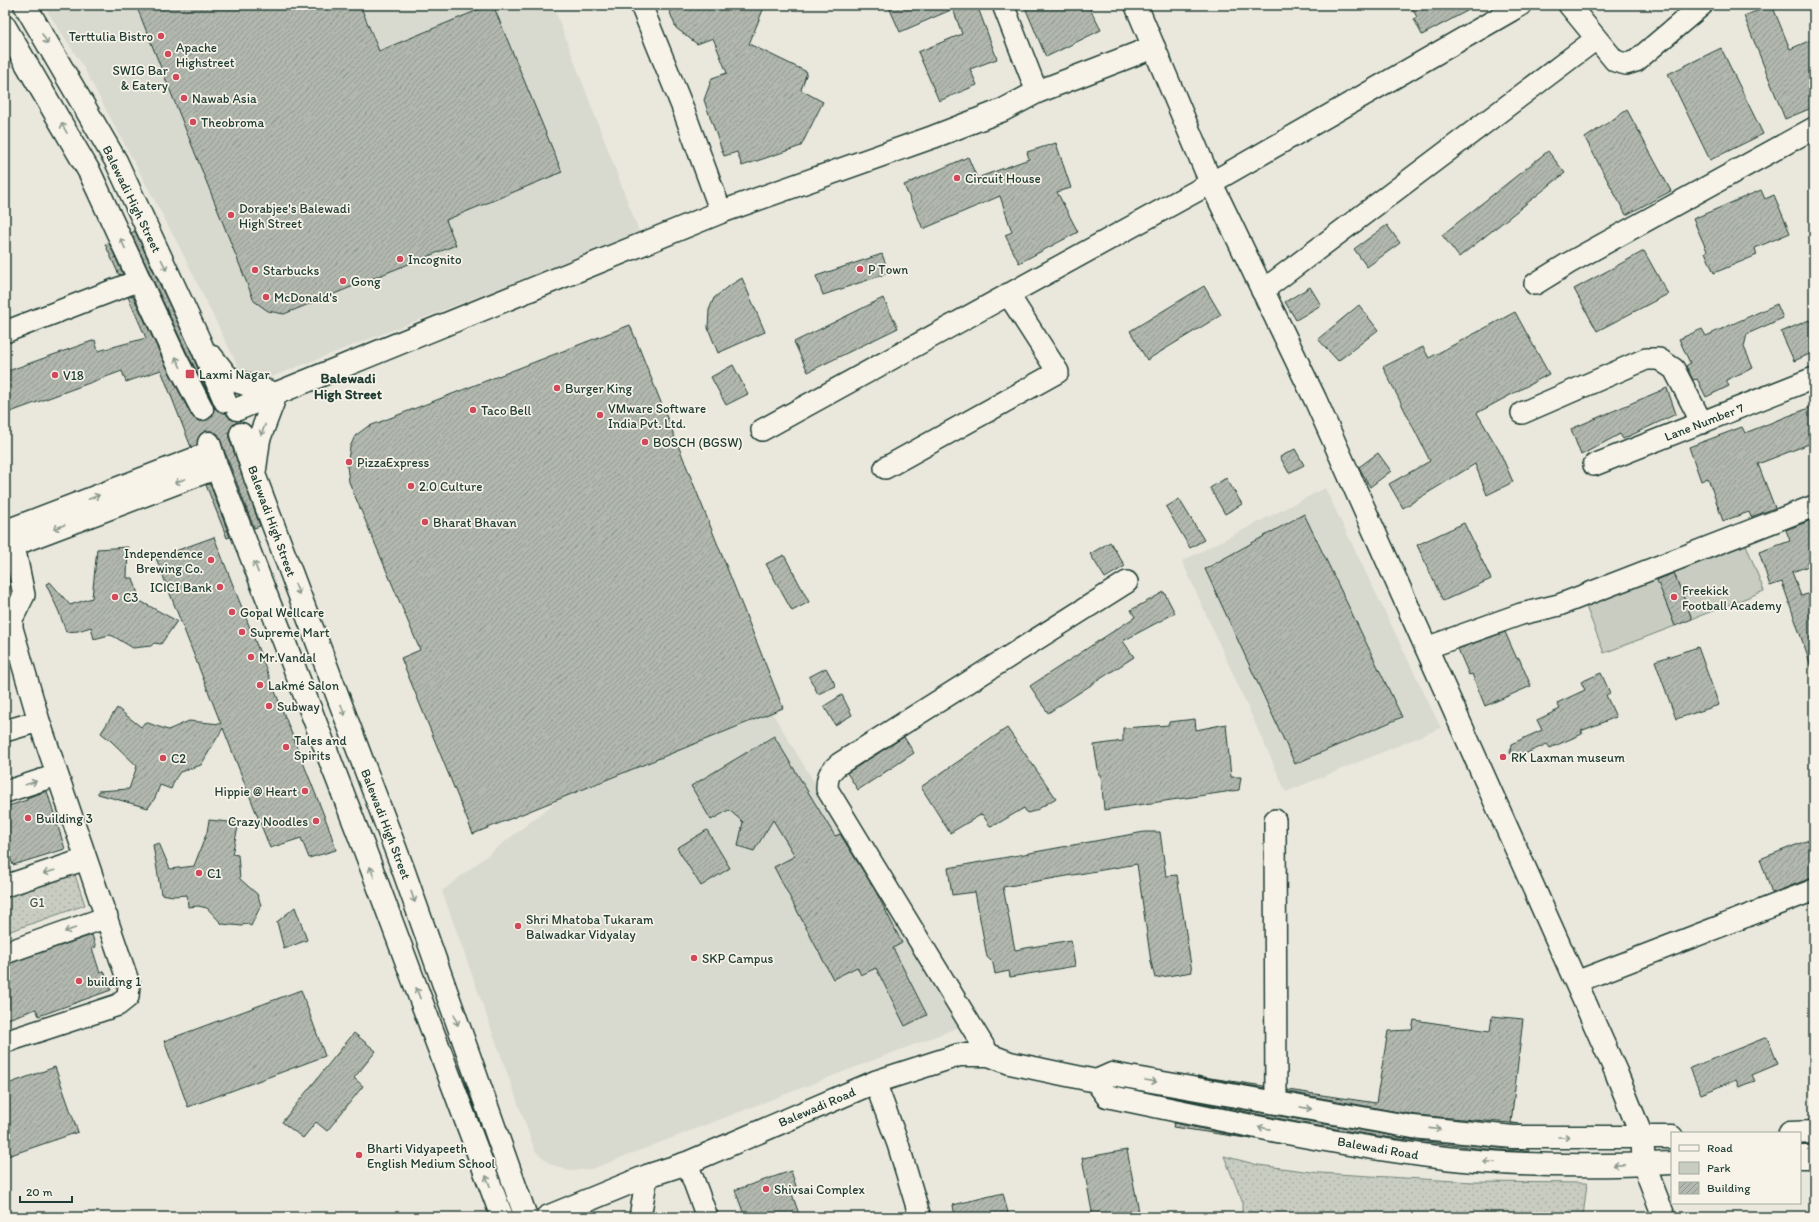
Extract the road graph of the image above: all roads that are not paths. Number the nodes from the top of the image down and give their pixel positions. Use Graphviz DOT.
graph roads {
  1 [pos="25,5"];
  2 [pos="641,5"];
  3 [pos="1003,5"];
  4 [pos="1136,5"];
  5 [pos="1521,5"];
  6 [pos="1569,5"];
  7 [pos="1702,5"];
  8 [pos="5,27"];
  9 [pos="1588,45"];
  10 [pos="1154,47"];
  11 [pos="1037,92"];
  12 [pos="1814,128"];
  13 [pos="1211,183"];
  14 [pos="721,212"];
  15 [pos="140,280"];
  16 [pos="1535,284"];
  17 [pos="1262,291"];
  18 [pos="1008,294"];
  19 [pos="5,332"];
  20 [pos="199,340"];
  21 [pos="1814,378"];
  22 [pos="276,394"];
  23 [pos="232,405"];
  24 [pos="202,410"];
  25 [pos="1522,413"];
  26 [pos="1702,423"];
  27 [pos="762,430"];
  28 [pos="240,434"];
  29 [pos="212,455"];
  30 [pos="1594,465"];
  31 [pos="885,468"];
  32 [pos="255,478"];
  33 [pos="1814,506"];
  34 [pos="8,540"];
  35 [pos="1127,582"];
  36 [pos="11,617"];
  37 [pos="1426,648"];
  38 [pos="39,721"];
  39 [pos="5,731"];
  40 [pos="57,775"];
  41 [pos="5,792"];
  42 [pos="1276,820"];
  43 [pos="86,859"];
  44 [pos="5,886"];
  45 [pos="1814,890"];
  46 [pos="107,917"];
  47 [pos="5,953"];
  48 [pos="1576,982"];
  49 [pos="5,1042"];
  50 [pos="989,1055"];
  51 [pos="1096,1081"];
  52 [pos="875,1082"];
  53 [pos="1276,1103"];
  54 [pos="1814,1132"];
  55 [pos="1801,1133"];
  56 [pos="1671,1137"];
  57 [pos="1642,1138"];
  58 [pos="1814,1156"];
  59 [pos="1801,1157"];
  60 [pos="687,1163"];
  61 [pos="1671,1163"];
  62 [pos="1644,1165"];
  63 [pos="647,1176"];
  64 [pos="502,1217"];
  65 [pos="526,1217"];
  66 [pos="547,1217"];
  67 [pos="640,1217"];
  68 [pos="707,1217"];
  69 [pos="920,1217"];
  70 [pos="1664,1217"];
  1 -- 20 [label="street, Balewadi High Street, one-way"];
  2 -- 14 [label="street"];
  3 -- 11 [label="street"];
  4 -- 10 [label="street"];
  5 -- 13 [label="street"];
  6 -- 7 [label="street"];
  15 -- 8 [label="street, Balewadi High Street, one-way"];
  9 -- 17 [label="street"];
  10 -- 11 [label="street"];
  10 -- 13 [label="street"];
  11 -- 14 [label="street"];
  12 -- 16 [label="street"];
  13 -- 17 [label="street"];
  13 -- 18 [label="street"];
  14 -- 22 [label="street"];
  15 -- 19 [label="street"];
  24 -- 15 [label="street, Balewadi High Street, one-way"];
  17 -- 37 [label="street"];
  18 -- 27 [label="street"];
  18 -- 31 [label="street"];
  20 -- 22 [label="street"];
  20 -- 23 [label="street, Balewadi High Street"];
  21 -- 26 [label="street, Lane Number 7"];
  22 -- 23 [label="street"];
  22 -- 32 [label="street, one-way"];
  23 -- 24 [label="street"];
  23 -- 28 [label="street, Balewadi High Street"];
  24 -- 29 [label="street"];
  25 -- 26 [label="street"];
  26 -- 30 [label="street, Lane Number 7"];
  28 -- 29 [label="street"];
  28 -- 32 [label="street, Balewadi High Street"];
  29 -- 34 [label="street"];
  64 -- 29 [label="street, one-way"];
  32 -- 65 [label="street, Balewadi High Street, one-way"];
  33 -- 37 [label="street"];
  34 -- 36 [label="street"];
  35 -- 50 [label="street"];
  36 -- 38 [label="street"];
  37 -- 48 [label="street"];
  38 -- 39 [label="street"];
  38 -- 40 [label="street"];
  41 -- 40 [label="street, one-way"];
  40 -- 43 [label="street"];
  42 -- 53 [label="street"];
  43 -- 44 [label="street, one-way"];
  43 -- 46 [label="street"];
  45 -- 48 [label="street"];
  46 -- 47 [label="street, one-way"];
  46 -- 49 [label="street"];
  48 -- 57 [label="street"];
  50 -- 51 [label="street, Balewadi Road"];
  50 -- 52 [label="street, Balewadi Road"];
  51 -- 53 [label="street, Balewadi Road, one-way"];
  62 -- 51 [label="street, Balewadi Road, one-way"];
  52 -- 60 [label="street, Balewadi Road"];
  52 -- 69 [label="street"];
  53 -- 57 [label="street, Balewadi Road, one-way"];
  54 -- 55 [label="street"];
  56 -- 57 [label="street, Balewadi Road"];
  57 -- 62 [label="street"];
  58 -- 59 [label="street"];
  60 -- 63 [label="street, Balewadi Road"];
  60 -- 68 [label="street"];
  61 -- 62 [label="street, Balewadi Road"];
  62 -- 70 [label="street"];
  63 -- 66 [label="street, Balewadi Road"];
  63 -- 67 [label="street"];
}
